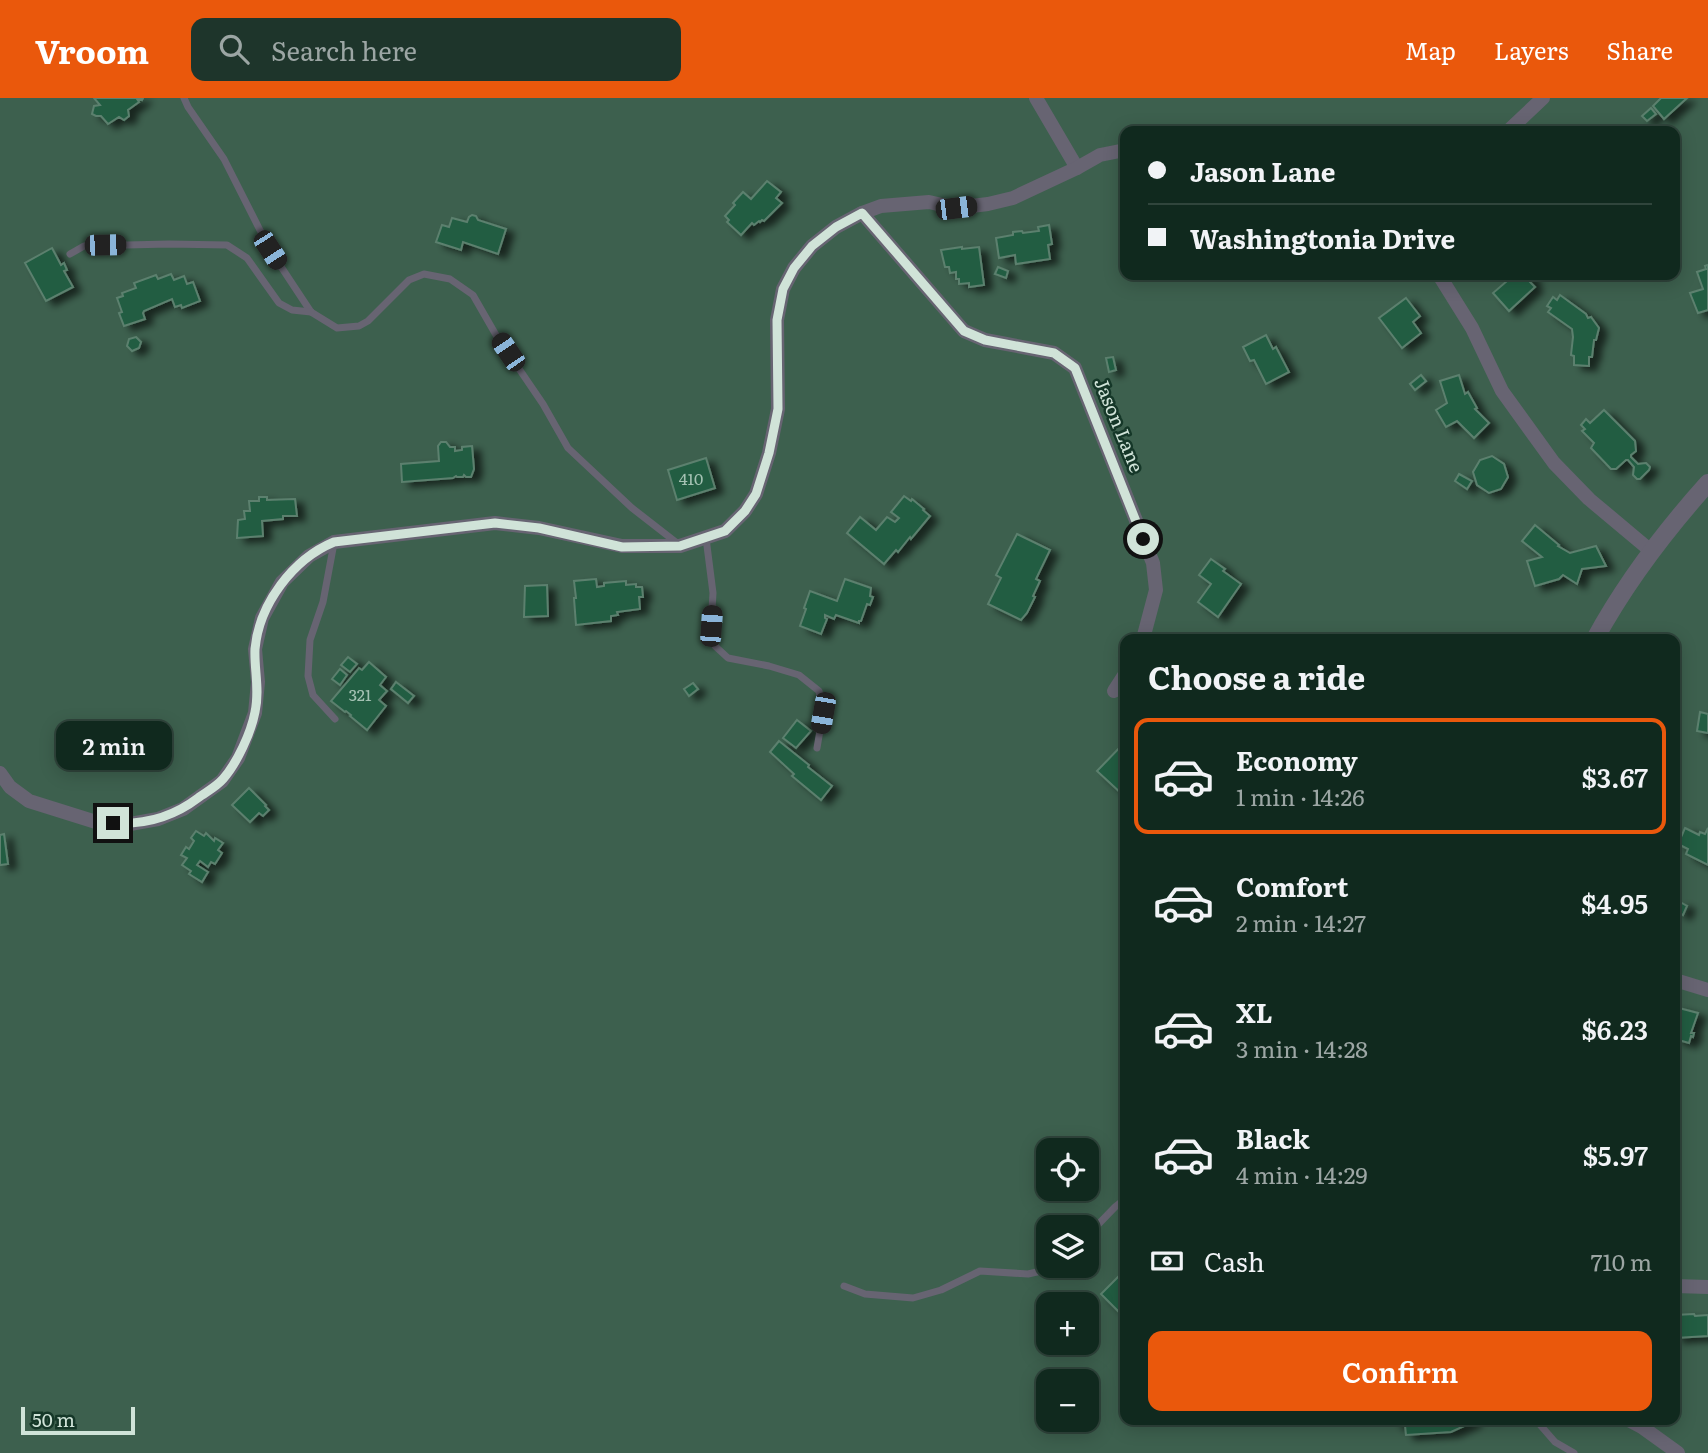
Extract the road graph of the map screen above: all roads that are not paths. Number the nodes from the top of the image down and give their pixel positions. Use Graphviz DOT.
graph roads {
  1 [pos="184,98"];
  2 [pos="1037,98"];
  3 [pos="1543,98"];
  4 [pos="1513,126"];
  5 [pos="1120,151"];
  6 [pos="1077,168"];
  7 [pos="862,213"];
  8 [pos="70,254"];
  9 [pos="1442,280"];
  10 [pos="310,312"];
  11 [pos="1708,483"];
  12 [pos="706,537"];
  13 [pos="334,542"];
  14 [pos="680,546"];
  15 [pos="1651,551"];
  16 [pos="1144,634"];
  17 [pos="1598,634"];
  18 [pos="1120,682"];
  19 [pos="1114,691"];
  20 [pos="335,719"];
  21 [pos="817,748"];
  22 [pos="0,773"];
  23 [pos="1680,982"];
  24 [pos="1708,990"];
  25 [pos="1120,1202"];
  26 [pos="1099,1223"];
  27 [pos="1036,1272"];
  28 [pos="844,1286"];
  29 [pos="1680,1286"];
  30 [pos="1708,1287"];
  31 [pos="1540,1425"];
  32 [pos="1638,1425"];
  33 [pos="1574,1453"];
  34 [pos="1678,1453"];
  1 -- 10 [label="lane"];
  2 -- 6 [label="street"];
  3 -- 4 [label="street"];
  5 -- 6 [label="street"];
  6 -- 7 [label="street"];
  7 -- 12 [label="street"];
  7 -- 16 [label="street, Jason Lane"];
  8 -- 10 [label="lane"];
  9 -- 15 [label="street"];
  10 -- 14 [label="lane"];
  11 -- 15 [label="street"];
  12 -- 14 [label="street"];
  12 -- 21 [label="lane"];
  13 -- 14 [label="street"];
  13 -- 20 [label="lane"];
  13 -- 22 [label="street"];
  15 -- 17 [label="street"];
  18 -- 19 [label="street"];
  23 -- 24 [label="street"];
  25 -- 26 [label="lane"];
  27 -- 28 [label="lane"];
  29 -- 30 [label="street"];
  31 -- 33 [label="lane"];
  32 -- 34 [label="street"];
}
